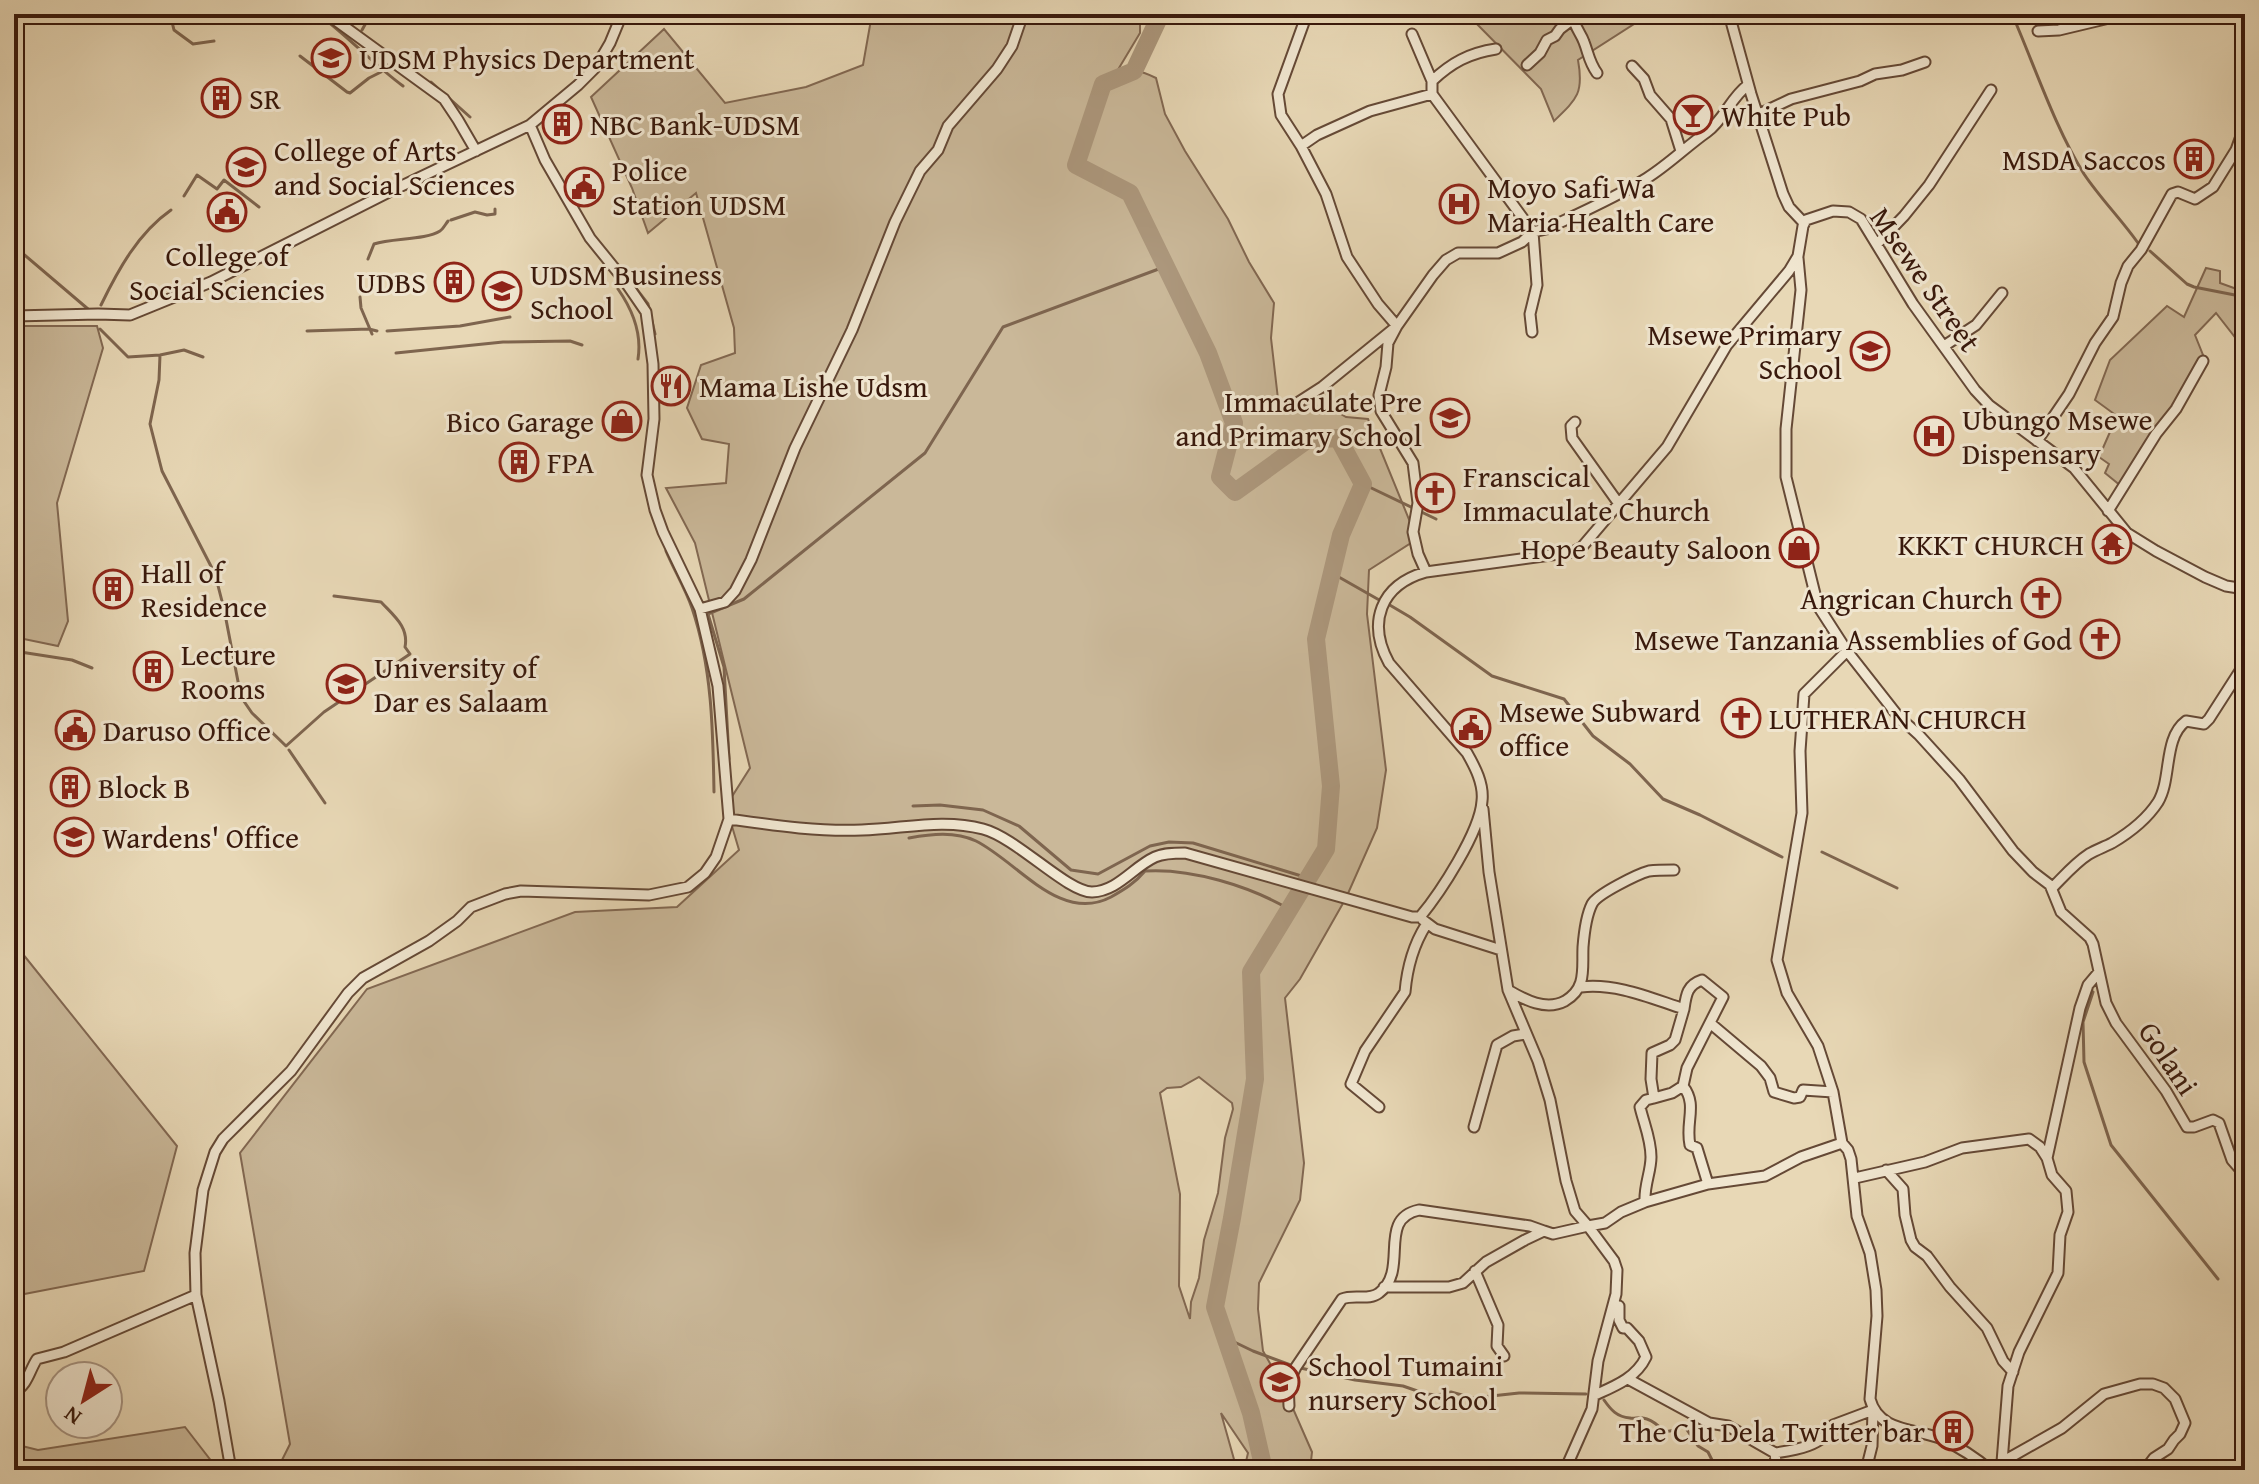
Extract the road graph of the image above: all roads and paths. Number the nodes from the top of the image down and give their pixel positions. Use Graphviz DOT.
graph roads {
  1 [pos="327,14"];
  2 [pos="622,14"];
  3 [pos="1023,14"];
  4 [pos="1307,14"];
  5 [pos="1729,14"];
  6 [pos="2126,14"];
  7 [pos="1573,16"];
  8 [pos="2038,31"];
  9 [pos="1412,34"];
  10 [pos="1496,49"];
  11 [pos="1925,62"];
  12 [pos="1527,65"];
  13 [pos="1632,66"];
  14 [pos="1597,73"];
  15 [pos="1432,81"];
  16 [pos="1748,85"];
  17 [pos="1991,90"];
  18 [pos="1432,94"];
  19 [pos="1757,115"];
  20 [pos="530,125"];
  21 [pos="2245,125"];
  22 [pos="1301,146"];
  23 [pos="2236,150"];
  24 [pos="476,151"];
  25 [pos="1681,151"];
  26 [pos="2245,157"];
  27 [pos="1804,223"];
  28 [pos="1533,232"];
  29 [pos="1878,243"];
  30 [pos="1798,256"];
  31 [pos="2002,293"];
  32 [pos="14,316"];
  33 [pos="1397,326"];
  34 [pos="1532,332"];
  35 [pos="1944,346"];
  36 [pos="2203,361"];
  37 [pos="1294,405"];
  38 [pos="1575,422"];
  39 [pos="2037,441"];
  40 [pos="1619,504"];
  41 [pos="2108,511"];
  42 [pos="1426,572"];
  43 [pos="2245,589"];
  44 [pos="700,609"];
  45 [pos="1847,651"];
  46 [pos="2245,663"];
  47 [pos="1482,803"];
  48 [pos="729,819"];
  49 [pos="1674,870"];
  50 [pos="2052,888"];
  51 [pos="1423,921"];
  52 [pos="1501,950"];
  53 [pos="2099,972"];
  54 [pos="1581,987"];
  55 [pos="1508,990"];
  56 [pos="1684,1009"];
  57 [pos="1710,1023"];
  58 [pos="1525,1034"];
  59 [pos="1683,1086"];
  60 [pos="1833,1092"];
  61 [pos="1654,1098"];
  62 [pos="1379,1107"];
  63 [pos="1474,1127"];
  64 [pos="1842,1143"];
  65 [pos="2047,1158"];
  66 [pos="1886,1170"];
  67 [pos="2245,1175"];
  68 [pos="1855,1178"];
  69 [pos="1708,1184"];
  70 [pos="1645,1202"];
  71 [pos="1588,1226"];
  72 [pos="1544,1231"];
  73 [pos="1475,1271"];
  74 [pos="1384,1287"];
  75 [pos="1616,1294"];
  76 [pos="196,1295"];
  77 [pos="1504,1356"];
  78 [pos="2013,1372"];
  79 [pos="1628,1379"];
  80 [pos="14,1392"];
  81 [pos="1595,1395"];
  82 [pos="1289,1406"];
  83 [pos="1873,1410"];
  84 [pos="1775,1453"];
  85 [pos="2002,1462"];
  86 [pos="231,1470"];
  87 [pos="1565,1470"];
  88 [pos="1777,1470"];
  89 [pos="1866,1470"];
  90 [pos="1992,1470"];
  91 [pos="2145,1470"];
  1 -- 24 [label="street"];
  2 -- 20 [label="street"];
  3 -- 44 [label="street"];
  4 -- 22 [label="street"];
  5 -- 16 [label="street"];
  6 -- 8 [label="street"];
  7 -- 12 [label="street"];
  7 -- 14 [label="street"];
  9 -- 15 [label="street"];
  10 -- 15 [label="street"];
  11 -- 19 [label="street"];
  13 -- 25 [label="street"];
  15 -- 18 [label="street"];
  16 -- 19 [label="street"];
  16 -- 25 [label="street"];
  17 -- 29 [label="street"];
  18 -- 22 [label="street"];
  18 -- 28 [label="street"];
  19 -- 27 [label="street"];
  20 -- 24 [label="street"];
  20 -- 44 [label="street"];
  21 -- 23 [label="street"];
  22 -- 33 [label="street"];
  23 -- 26 [label="street"];
  23 -- 39 [label="street"];
  24 -- 32 [label="street"];
  25 -- 28 [label="street"];
  27 -- 29 [label="street, Msewe Street"];
  27 -- 30 [label="street"];
  28 -- 33 [label="street"];
  28 -- 34 [label="street"];
  29 -- 35 [label="street, Msewe Street"];
  30 -- 40 [label="street"];
  30 -- 45 [label="street"];
  31 -- 35 [label="street"];
  33 -- 37 [label="street"];
  33 -- 42 [label="street"];
  35 -- 39 [label="street, Msewe Street"];
  36 -- 41 [label="street"];
  38 -- 40 [label="street"];
  39 -- 41 [label="street, Msewe Street"];
  40 -- 42 [label="street"];
  41 -- 43 [label="street, Msewe Street"];
  42 -- 47 [label="street"];
  44 -- 48 [label="street"];
  45 -- 50 [label="street"];
  45 -- 60 [label="street"];
  46 -- 50 [label="street"];
  47 -- 51 [label="street"];
  47 -- 52 [label="street"];
  48 -- 51 [label="street"];
  48 -- 76 [label="street"];
  49 -- 54 [label="street"];
  50 -- 53 [label="street"];
  51 -- 52 [label="street"];
  51 -- 62 [label="street"];
  52 -- 55 [label="street"];
  53 -- 65 [label="street"];
  53 -- 67 [label="street, Golani"];
  54 -- 55 [label="street"];
  54 -- 56 [label="street"];
  55 -- 58 [label="street"];
  56 -- 57 [label="street"];
  56 -- 61 [label="street"];
  57 -- 59 [label="street"];
  57 -- 60 [label="street"];
  58 -- 63 [label="street"];
  58 -- 71 [label="street"];
  59 -- 61 [label="street"];
  59 -- 69 [label="street"];
  60 -- 64 [label="street"];
  61 -- 70 [label="street"];
  64 -- 68 [label="street"];
  64 -- 69 [label="street"];
  65 -- 66 [label="street"];
  65 -- 78 [label="street"];
  66 -- 68 [label="street"];
  66 -- 78 [label="street"];
  68 -- 83 [label="street"];
  69 -- 70 [label="street"];
  70 -- 71 [label="street"];
  71 -- 72 [label="street"];
  71 -- 75 [label="street"];
  72 -- 73 [label="street"];
  72 -- 74 [label="street"];
  73 -- 74 [label="street"];
  73 -- 77 [label="street"];
  74 -- 82 [label="street"];
  75 -- 79 [label="street"];
  75 -- 81 [label="street"];
  76 -- 80 [label="street"];
  76 -- 86 [label="street"];
  78 -- 85 [label="street"];
  79 -- 81 [label="street"];
  79 -- 84 [label="street"];
  81 -- 87 [label="street"];
  83 -- 84 [label="street"];
  83 -- 89 [label="street"];
  83 -- 90 [label="street"];
  84 -- 88 [label="street"];
  85 -- 90 [label="street"];
  85 -- 91 [label="street"];
}
